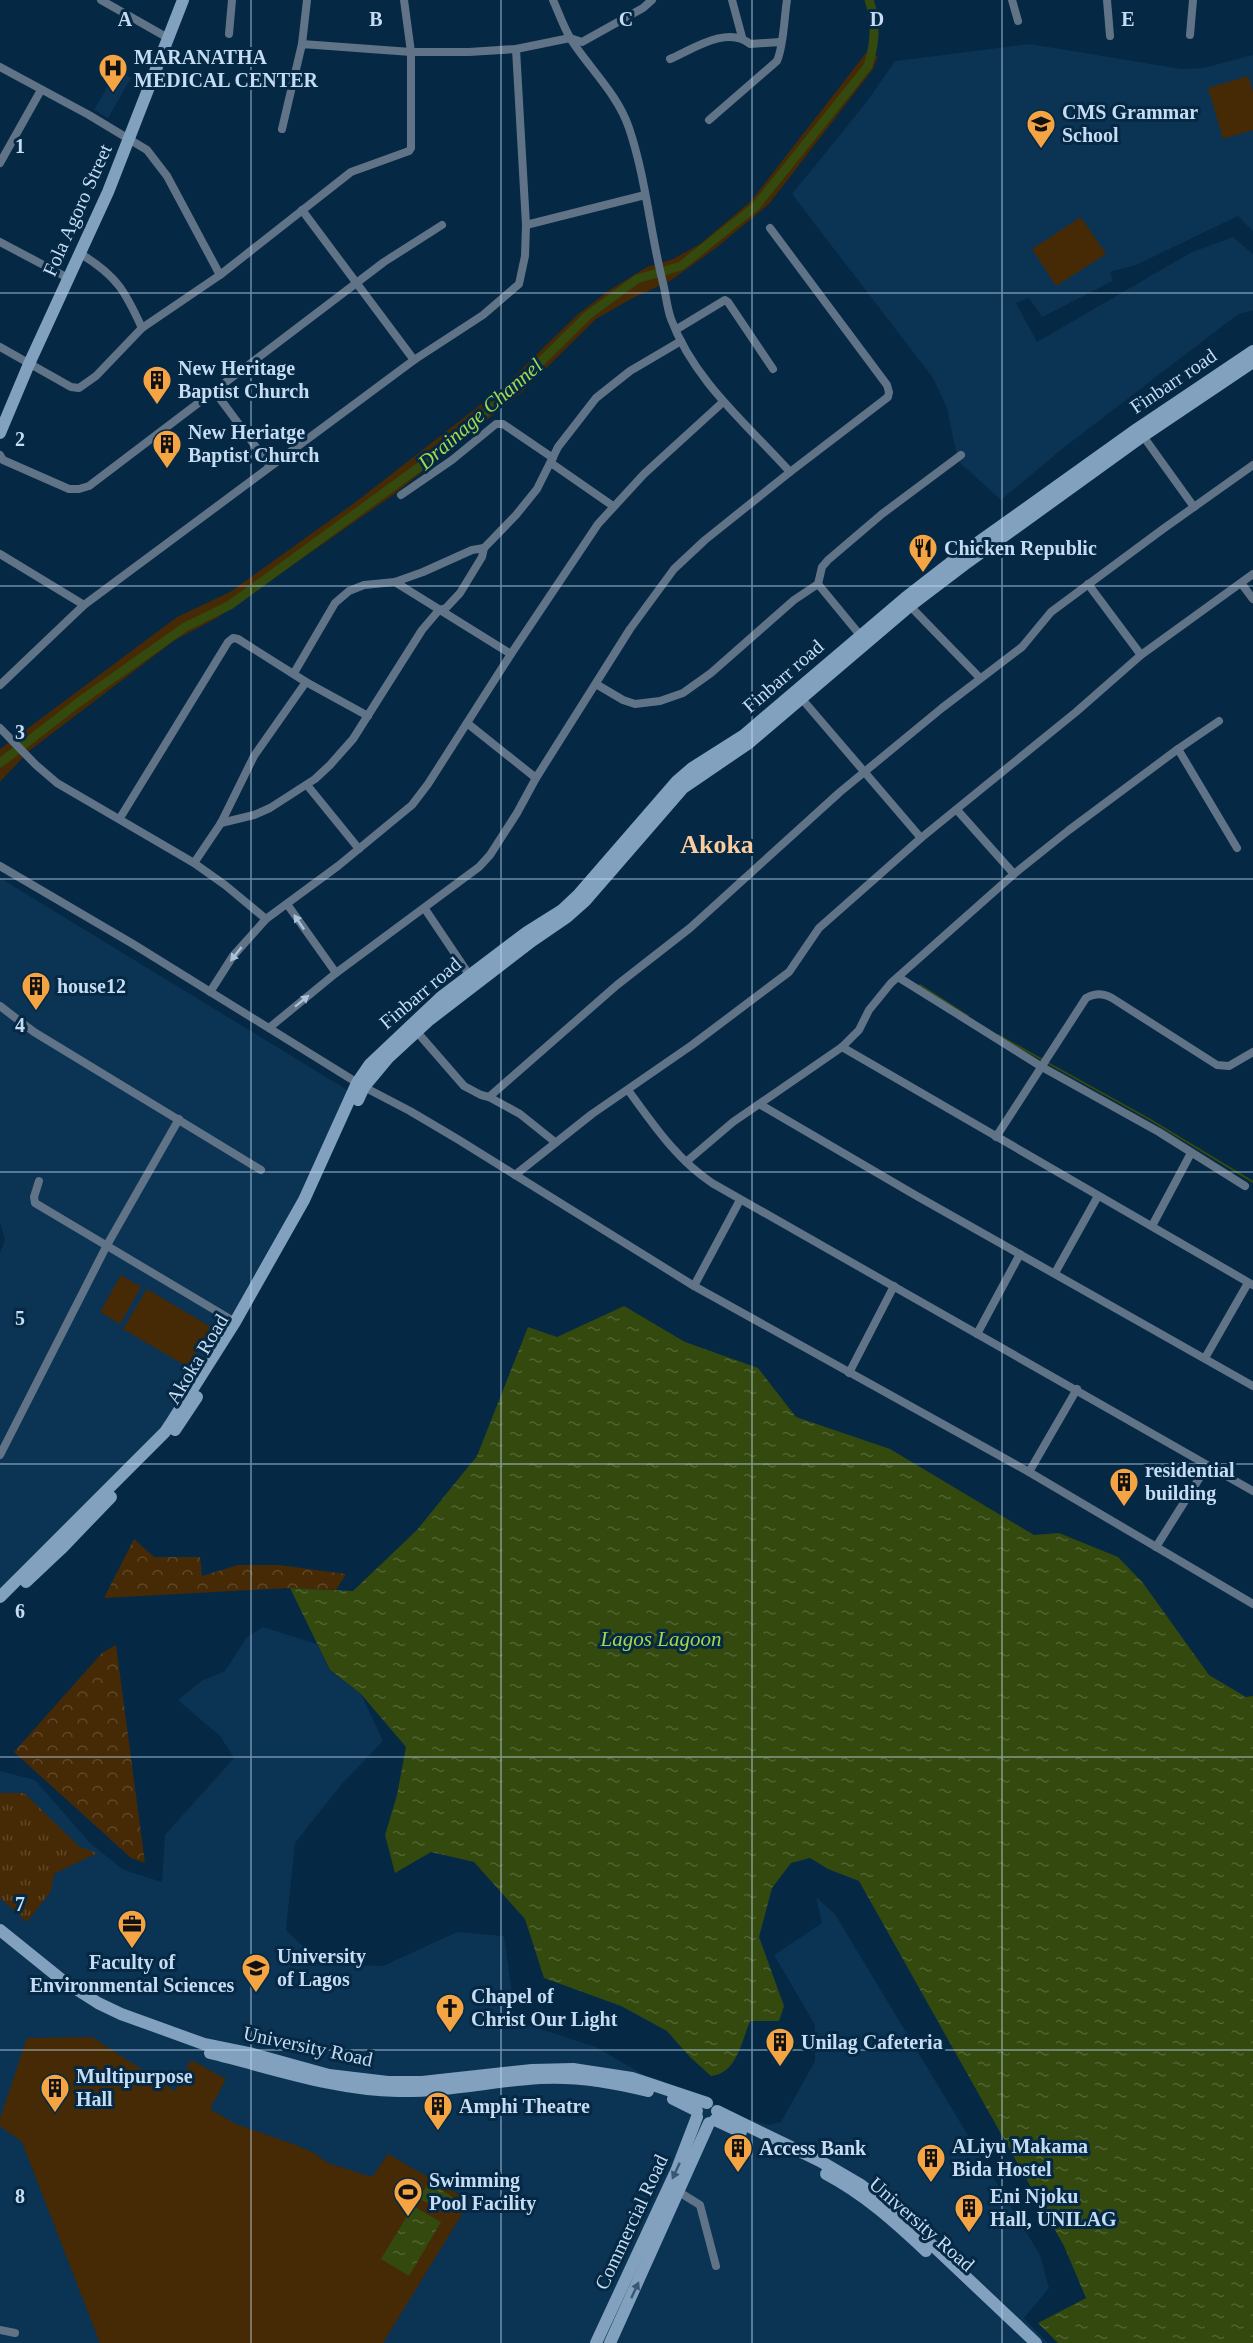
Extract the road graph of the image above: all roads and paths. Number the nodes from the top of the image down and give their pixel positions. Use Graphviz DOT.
graph roads {
  1 [pos="101,0"];
  2 [pos="183,0"];
  3 [pos="232,0"];
  4 [pos="307,0"];
  5 [pos="404,0"];
  6 [pos="553,0"];
  7 [pos="652,0"];
  8 [pos="732,0"];
  9 [pos="787,0"];
  10 [pos="1012,0"];
  11 [pos="1107,0"];
  12 [pos="1193,0"];
  13 [pos="1018,21"];
  14 [pos="229,34"];
  15 [pos="1190,35"];
  16 [pos="1110,36"];
  17 [pos="742,37"];
  18 [pos="168,38"];
  19 [pos="570,38"];
  20 [pos="780,42"];
  21 [pos="302,44"];
  22 [pos="516,49"];
  23 [pos="411,52"];
  24 [pos="670,59"];
  25 [pos="0,68"];
  26 [pos="41,90"];
  27 [pos="709,120"];
  28 [pos="282,129"];
  29 [pos="130,139"];
  30 [pos="0,163"];
  31 [pos="645,195"];
  32 [pos="302,210"];
  33 [pos="442,225"];
  34 [pos="526,225"];
  35 [pos="770,228"];
  36 [pos="0,242"];
  37 [pos="81,254"];
  38 [pos="220,275"];
  39 [pos="68,278"];
  40 [pos="357,283"];
  41 [pos="142,328"];
  42 [pos="677,329"];
  43 [pos="681,341"];
  44 [pos="0,347"];
  45 [pos="1253,351"];
  46 [pos="414,360"];
  47 [pos="1253,362"];
  48 [pos="29,364"];
  49 [pos="773,369"];
  50 [pos="215,392"];
  51 [pos="723,402"];
  52 [pos="0,433"];
  53 [pos="1143,436"];
  54 [pos="0,455"];
  55 [pos="961,455"];
  56 [pos="552,460"];
  57 [pos="1253,465"];
  58 [pos="270,466"];
  59 [pos="790,472"];
  60 [pos="401,495"];
  61 [pos="613,506"];
  62 [pos="1194,507"];
  63 [pos="484,548"];
  64 [pos="0,554"];
  65 [pos="962,561"];
  66 [pos="1253,574"];
  67 [pos="395,582"];
  68 [pos="1240,583"];
  69 [pos="818,584"];
  70 [pos="1088,584"];
  71 [pos="1253,599"];
  72 [pos="84,605"];
  73 [pos="910,606"];
  74 [pos="439,610"];
  75 [pos="860,635"];
  76 [pos="511,654"];
  77 [pos="1141,655"];
  78 [pos="294,673"];
  79 [pos="980,678"];
  80 [pos="306,682"];
  81 [pos="596,684"];
  82 [pos="0,685"];
  83 [pos="802,699"];
  84 [pos="368,716"];
  85 [pos="1219,721"];
  86 [pos="466,723"];
  87 [pos="1,729"];
  88 [pos="1178,749"];
  89 [pos="865,771"];
  90 [pos="536,778"];
  91 [pos="307,785"];
  92 [pos="957,810"];
  93 [pos="120,818"];
  94 [pos="221,823"];
  95 [pos="921,838"];
  96 [pos="1237,848"];
  97 [pos="359,849"];
  98 [pos="194,863"];
  99 [pos="1,868"];
  100 [pos="1014,874"];
  101 [pos="287,904"];
  102 [pos="424,909"];
  103 [pos="266,919"];
  104 [pos="336,973"];
  105 [pos="470,976"];
  106 [pos="898,977"];
  107 [pos="210,992"];
  108 [pos="0,1006"];
  109 [pos="269,1028"];
  110 [pos="417,1032"];
  111 [pos="842,1047"];
  112 [pos="1253,1052"];
  113 [pos="1045,1062"];
  114 [pos="373,1067"];
  115 [pos="361,1085"];
  116 [pos="628,1090"];
  117 [pos="489,1097"];
  118 [pos="761,1105"];
  119 [pos="179,1119"];
  120 [pos="996,1137"];
  121 [pos="555,1142"];
  122 [pos="1191,1153"];
  123 [pos="686,1162"];
  124 [pos="261,1170"];
  125 [pos="515,1175"];
  126 [pos="39,1181"];
  127 [pos="1245,1186"];
  128 [pos="1098,1196"];
  129 [pos="740,1200"];
  130 [pos="1152,1226"];
  131 [pos="107,1245"];
  132 [pos="1020,1254"];
  133 [pos="1055,1273"];
  134 [pos="1251,1284"];
  135 [pos="694,1286"];
  136 [pos="894,1286"];
  137 [pos="235,1322"];
  138 [pos="977,1334"];
  139 [pos="1205,1358"];
  140 [pos="849,1373"];
  141 [pos="1253,1386"];
  142 [pos="1077,1389"];
  143 [pos="176,1423"];
  144 [pos="0,1455"];
  145 [pos="1207,1466"];
  146 [pos="1029,1472"];
  147 [pos="1253,1491"];
  148 [pos="1156,1547"];
  149 [pos="0,1599"];
  150 [pos="1253,1604"];
  151 [pos="0,1930"];
  152 [pos="0,1940"];
  153 [pos="700,2110"];
  154 [pos="714,2118"];
  155 [pos="679,2192"];
  156 [pos="716,2266"];
  157 [pos="0,2330"];
  158 [pos="15,2333"];
  159 [pos="597,2343"];
  160 [pos="610,2343"];
  161 [pos="1026,2343"];
  162 [pos="1036,2343"];
  1 -- 18 [label="street"];
  2 -- 18 [label="main road, Fola Agoro Street"];
  3 -- 14 [label="street"];
  4 -- 21 [label="street"];
  5 -- 23 [label="street"];
  6 -- 19 [label="street"];
  7 -- 19 [label="street"];
  8 -- 17 [label="street"];
  9 -- 20 [label="street"];
  10 -- 13 [label="street"];
  11 -- 16 [label="street"];
  12 -- 15 [label="street"];
  17 -- 20 [label="street"];
  17 -- 24 [label="street"];
  18 -- 29 [label="main road, Fola Agoro Street"];
  19 -- 22 [label="street"];
  19 -- 31 [label="street"];
  20 -- 27 [label="street"];
  21 -- 23 [label="street"];
  21 -- 28 [label="street"];
  22 -- 23 [label="street"];
  22 -- 34 [label="street"];
  23 -- 32 [label="street"];
  25 -- 26 [label="street"];
  26 -- 29 [label="street"];
  26 -- 30 [label="street"];
  29 -- 37 [label="main road, Fola Agoro Street"];
  29 -- 38 [label="street"];
  31 -- 34 [label="street"];
  31 -- 42 [label="street"];
  32 -- 38 [label="street"];
  32 -- 40 [label="street"];
  33 -- 40 [label="street"];
  34 -- 46 [label="street"];
  35 -- 59 [label="street"];
  36 -- 39 [label="street"];
  37 -- 39 [label="main road, Fola Agoro Street"];
  37 -- 41 [label="street"];
  38 -- 41 [label="street"];
  39 -- 48 [label="main road, Fola Agoro Street"];
  40 -- 46 [label="street"];
  40 -- 50 [label="street"];
  41 -- 48 [label="street"];
  42 -- 43 [label="street"];
  42 -- 49 [label="street"];
  43 -- 51 [label="street"];
  43 -- 56 [label="street"];
  44 -- 48 [label="street"];
  45 -- 65 [label="main road, Finbarr road"];
  46 -- 58 [label="street"];
  47 -- 53 [label="main road, Finbarr road"];
  48 -- 52 [label="main road, Fola Agoro Street"];
  50 -- 54 [label="street"];
  50 -- 58 [label="street"];
  51 -- 59 [label="street"];
  51 -- 61 [label="street"];
  53 -- 62 [label="street"];
  53 -- 65 [label="main road, Finbarr road"];
  55 -- 69 [label="street"];
  56 -- 60 [label="street"];
  56 -- 61 [label="street"];
  56 -- 63 [label="street"];
  57 -- 62 [label="street"];
  58 -- 72 [label="street"];
  59 -- 81 [label="street"];
  61 -- 76 [label="street"];
  62 -- 70 [label="street"];
  63 -- 67 [label="street"];
  63 -- 74 [label="street"];
  64 -- 72 [label="street"];
  65 -- 73 [label="main road, Finbarr road"];
  65 -- 75 [label="main road, Finbarr road"];
  66 -- 68 [label="street"];
  67 -- 74 [label="street"];
  67 -- 78 [label="street"];
  68 -- 71 [label="street"];
  68 -- 77 [label="street"];
  69 -- 75 [label="street"];
  69 -- 81 [label="street"];
  70 -- 77 [label="street"];
  70 -- 79 [label="street"];
  72 -- 82 [label="street"];
  73 -- 79 [label="street"];
  73 -- 83 [label="main road, Finbarr road"];
  74 -- 76 [label="street"];
  74 -- 84 [label="street"];
  75 -- 105 [label="main road, Finbarr road"];
  76 -- 86 [label="street"];
  77 -- 92 [label="street"];
  78 -- 80 [label="street"];
  78 -- 93 [label="street"];
  79 -- 89 [label="street"];
  80 -- 84 [label="street"];
  80 -- 94 [label="street"];
  81 -- 90 [label="street"];
  83 -- 89 [label="street"];
  83 -- 110 [label="main road, Finbarr road"];
  84 -- 91 [label="street"];
  85 -- 88 [label="street"];
  86 -- 90 [label="street"];
  86 -- 97 [label="street"];
  87 -- 93 [label="street"];
  88 -- 96 [label="street"];
  88 -- 100 [label="street"];
  89 -- 95 [label="street"];
  89 -- 117 [label="street"];
  90 -- 102 [label="street"];
  91 -- 94 [label="street"];
  91 -- 97 [label="street"];
  92 -- 95 [label="street"];
  92 -- 100 [label="street"];
  93 -- 98 [label="street"];
  94 -- 98 [label="street"];
  95 -- 116 [label="street"];
  97 -- 101 [label="street"];
  98 -- 103 [label="street"];
  99 -- 107 [label="street"];
  100 -- 106 [label="street"];
  101 -- 103 [label="street"];
  104 -- 101 [label="street, one-way"];
  102 -- 104 [label="street"];
  102 -- 105 [label="street"];
  103 -- 107 [label="street, one-way"];
  109 -- 104 [label="street, one-way"];
  105 -- 114 [label="main road, Finbarr road"];
  106 -- 111 [label="street"];
  106 -- 113 [label="street"];
  107 -- 109 [label="street"];
  108 -- 119 [label="street"];
  109 -- 115 [label="street"];
  110 -- 114 [label="main road, Finbarr road"];
  110 -- 117 [label="street"];
  111 -- 118 [label="street"];
  111 -- 120 [label="street"];
  112 -- 113 [label="street"];
  113 -- 120 [label="street"];
  113 -- 122 [label="street"];
  114 -- 115 [label="main road"];
  115 -- 125 [label="street"];
  115 -- 137 [label="main road"];
  115 -- 143 [label="main road, Akoka Road"];
  116 -- 121 [label="street"];
  116 -- 123 [label="street"];
  117 -- 121 [label="street"];
  118 -- 123 [label="street"];
  118 -- 132 [label="street"];
  119 -- 124 [label="street"];
  119 -- 131 [label="street"];
  120 -- 128 [label="street"];
  121 -- 125 [label="street"];
  122 -- 127 [label="street"];
  122 -- 130 [label="street"];
  123 -- 129 [label="street"];
  125 -- 135 [label="street"];
  126 -- 131 [label="street"];
  128 -- 130 [label="street"];
  128 -- 133 [label="street"];
  129 -- 135 [label="street"];
  129 -- 136 [label="street"];
  130 -- 134 [label="street"];
  131 -- 137 [label="street"];
  131 -- 144 [label="street"];
  132 -- 133 [label="street"];
  132 -- 138 [label="street"];
  133 -- 139 [label="street"];
  134 -- 139 [label="street"];
  135 -- 140 [label="street"];
  136 -- 138 [label="street"];
  136 -- 140 [label="street"];
  137 -- 143 [label="main road"];
  138 -- 142 [label="street"];
  139 -- 141 [label="street"];
  140 -- 146 [label="street"];
  142 -- 145 [label="street"];
  142 -- 146 [label="street"];
  143 -- 149 [label="main road, Akoka Road"];
  145 -- 147 [label="street"];
  145 -- 148 [label="street"];
  146 -- 148 [label="street"];
  148 -- 150 [label="street"];
  151 -- 153 [label="main road, University Road"];
  152 -- 153 [label="main road, University Road"];
  153 -- 154 [label="main road"];
  153 -- 154 [label="main road"];
  153 -- 159 [label="main road, Commercial Road, one-way"];
  154 -- 155 [label="main road, Commercial Road"];
  154 -- 161 [label="main road, University Road"];
  154 -- 162 [label="main road, University Road"];
  155 -- 156 [label="street"];
  160 -- 155 [label="main road, Commercial Road, one-way"];
  157 -- 158 [label="street"];
}
